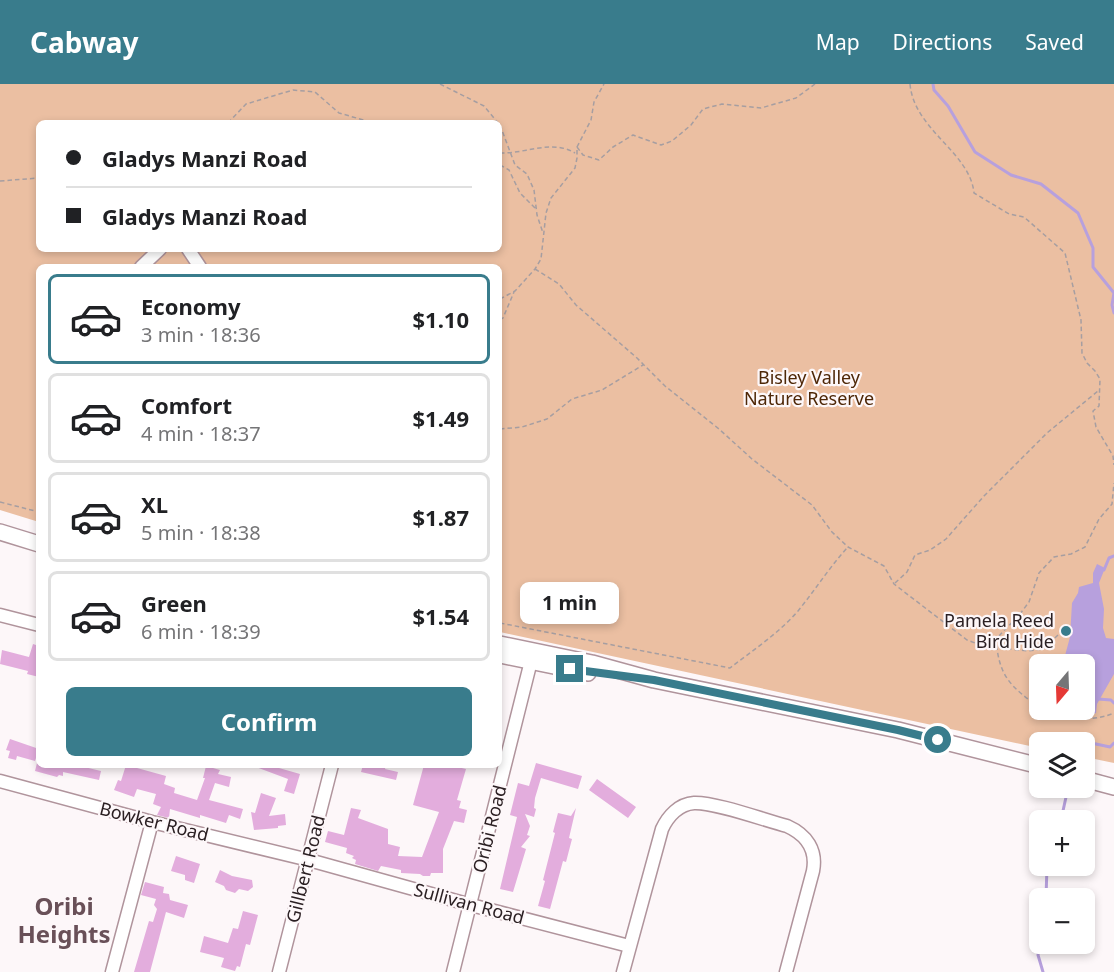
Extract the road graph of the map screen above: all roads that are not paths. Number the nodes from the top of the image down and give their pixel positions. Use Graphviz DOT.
graph roads {
  1 [pos="157,252"];
  2 [pos="144,264"];
  3 [pos="0,532"];
  4 [pos="36,543"];
  5 [pos="0,615"];
  6 [pos="36,624"];
  7 [pos="502,645"];
  8 [pos="502,655"];
  9 [pos="533,657"];
  10 [pos="1029,763"];
  11 [pos="331,768"];
  12 [pos="0,781"];
  13 [pos="1095,782"];
  14 [pos="1114,787"];
  15 [pos="152,822"];
  16 [pos="309,860"];
  17 [pos="471,905"];
  18 [pos="629,946"];
  19 [pos="112,972"];
  20 [pos="279,972"];
  21 [pos="453,972"];
  22 [pos="623,972"];
  23 [pos="786,972"];
  1 -- 2 [label="street"];
  3 -- 4 [label="main road"];
  5 -- 6 [label="street"];
  7 -- 9 [label="main road"];
  8 -- 9 [label="main road"];
  9 -- 10 [label="main road"];
  9 -- 17 [label="street, Oribi Road"];
  11 -- 16 [label="street, Gillbert Road"];
  12 -- 15 [label="street, Bowker Road"];
  13 -- 14 [label="main road"];
  15 -- 16 [label="street, Bowker Road"];
  15 -- 19 [label="street"];
  16 -- 17 [label="street, Sullivan Road"];
  16 -- 20 [label="street, Gillbert Road"];
  17 -- 18 [label="street, Sullivan Road"];
  17 -- 21 [label="street, Oribi Road"];
  18 -- 22 [label="street"];
  18 -- 23 [label="street"];
}
